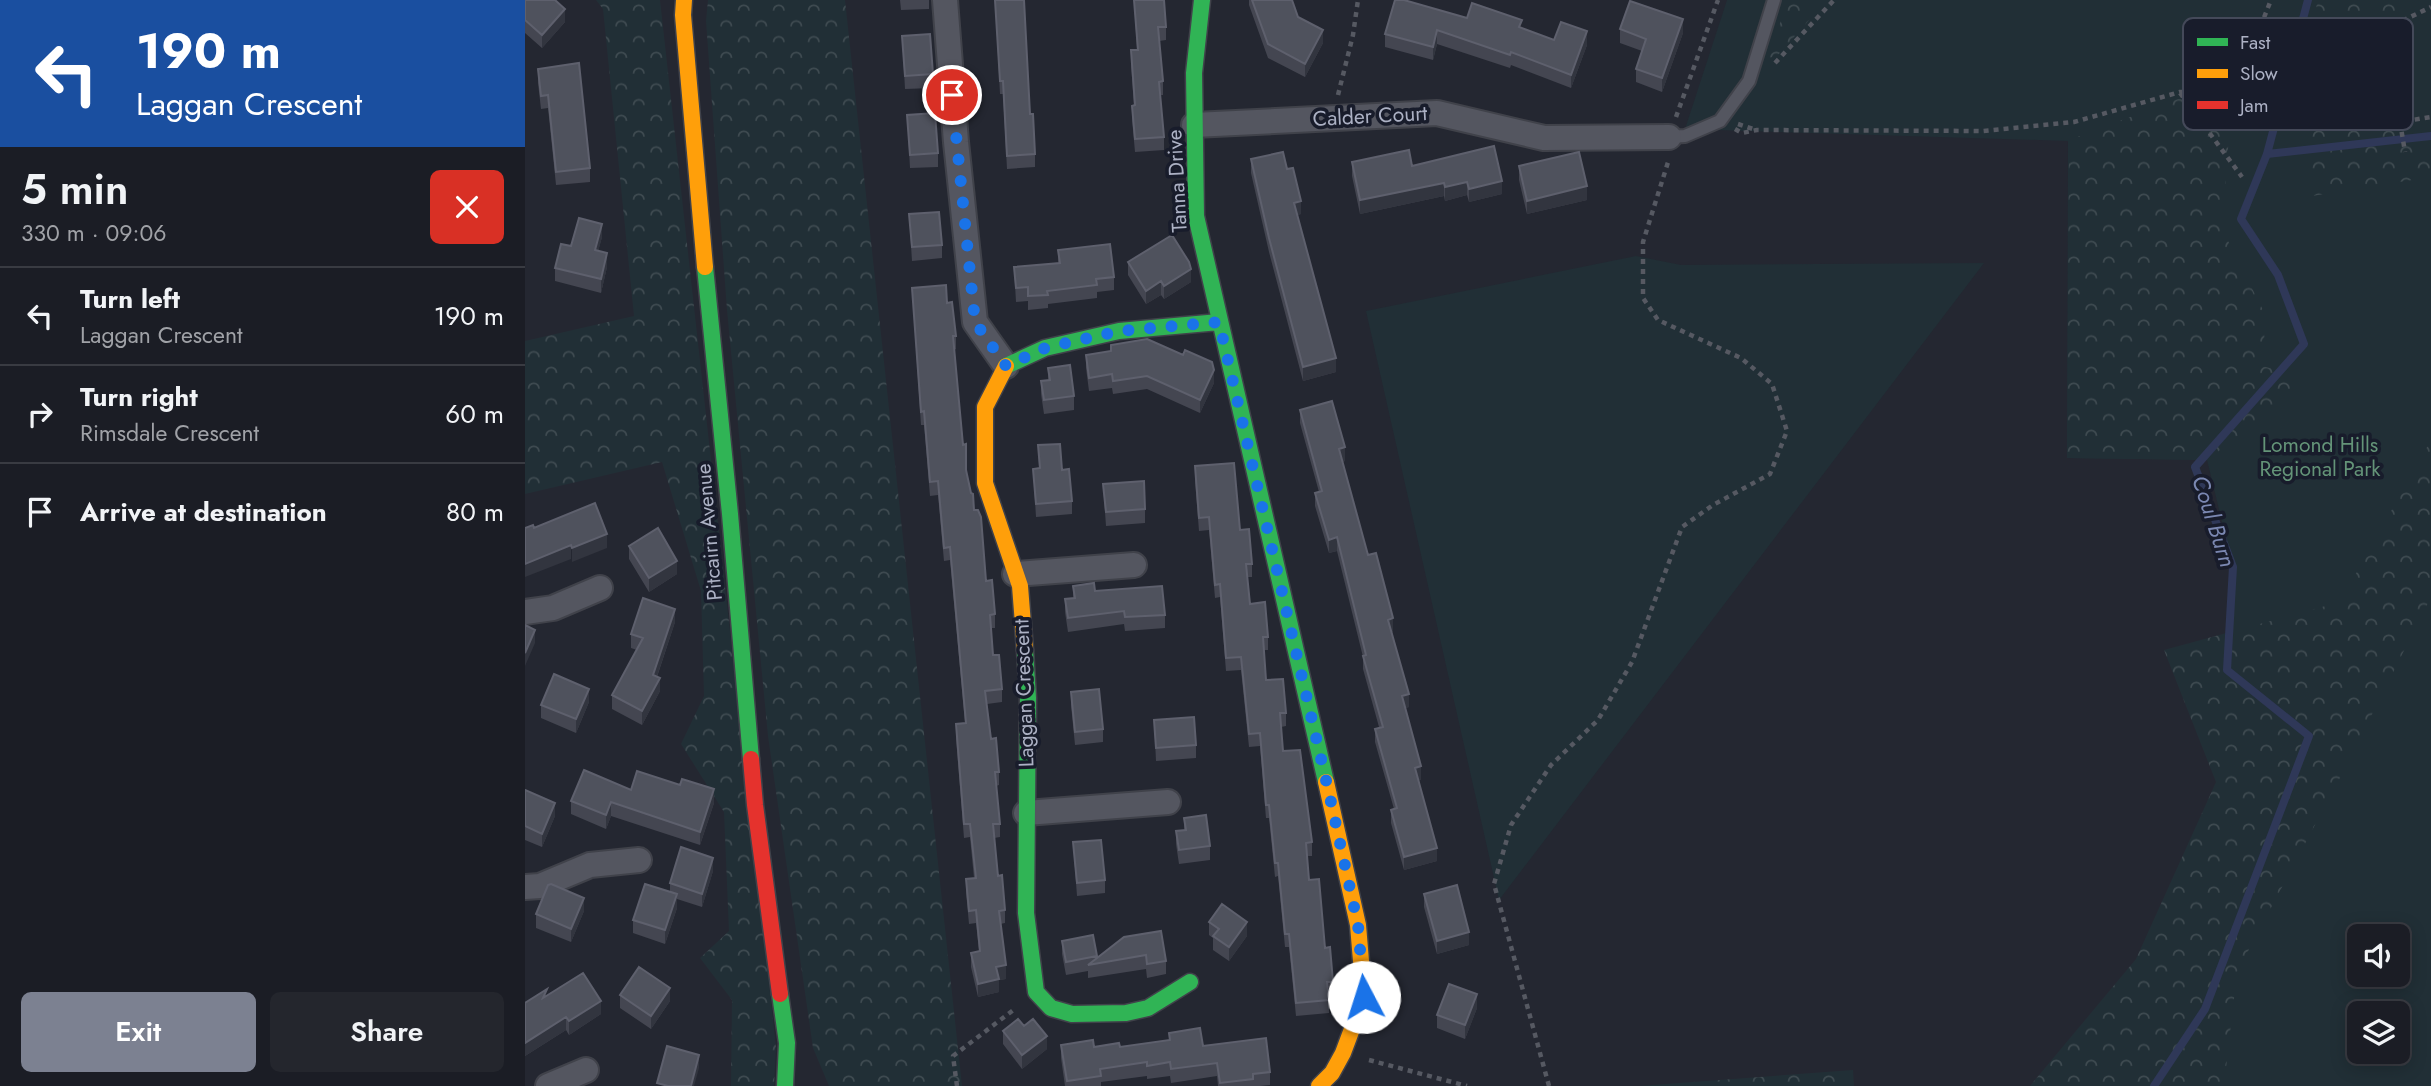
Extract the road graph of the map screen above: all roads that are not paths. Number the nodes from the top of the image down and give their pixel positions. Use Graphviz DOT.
graph roads {
  1 [pos="945,0"];
  2 [pos="1202,0"];
  3 [pos="1774,0"];
  4 [pos="681,5"];
  5 [pos="1194,125"];
  6 [pos="1669,137"];
  7 [pos="1219,322"];
  8 [pos="1006,366"];
  9 [pos="1134,565"];
  10 [pos="1016,574"];
  11 [pos="600,588"];
  12 [pos="525,612"];
  13 [pos="1168,802"];
  14 [pos="1026,813"];
  15 [pos="639,860"];
  16 [pos="525,887"];
  17 [pos="1190,982"];
  18 [pos="787,1043"];
  19 [pos="586,1070"];
  20 [pos="802,1081"];
  21 [pos="548,1086"];
  22 [pos="785,1086"];
  23 [pos="1319,1086"];
  1 -- 8 [label="street"];
  2 -- 5 [label="street, Tanna Drive"];
  3 -- 6 [label="lane"];
  4 -- 18 [label="street, Pitcairn Avenue"];
  5 -- 6 [label="street, Calder Court"];
  5 -- 7 [label="street, Tanna Drive"];
  7 -- 8 [label="street"];
  7 -- 23 [label="street, Tanna Drive"];
  8 -- 10 [label="street, Laggan Crescent"];
  9 -- 10 [label="street"];
  10 -- 14 [label="street, Laggan Crescent"];
  11 -- 12 [label="street"];
  13 -- 14 [label="street"];
  14 -- 17 [label="street, Laggan Crescent"];
  15 -- 16 [label="street"];
  18 -- 20 [label="street, Pitcairn Avenue"];
  18 -- 22 [label="street, Pitcairn Avenue"];
  19 -- 21 [label="street"];
}
